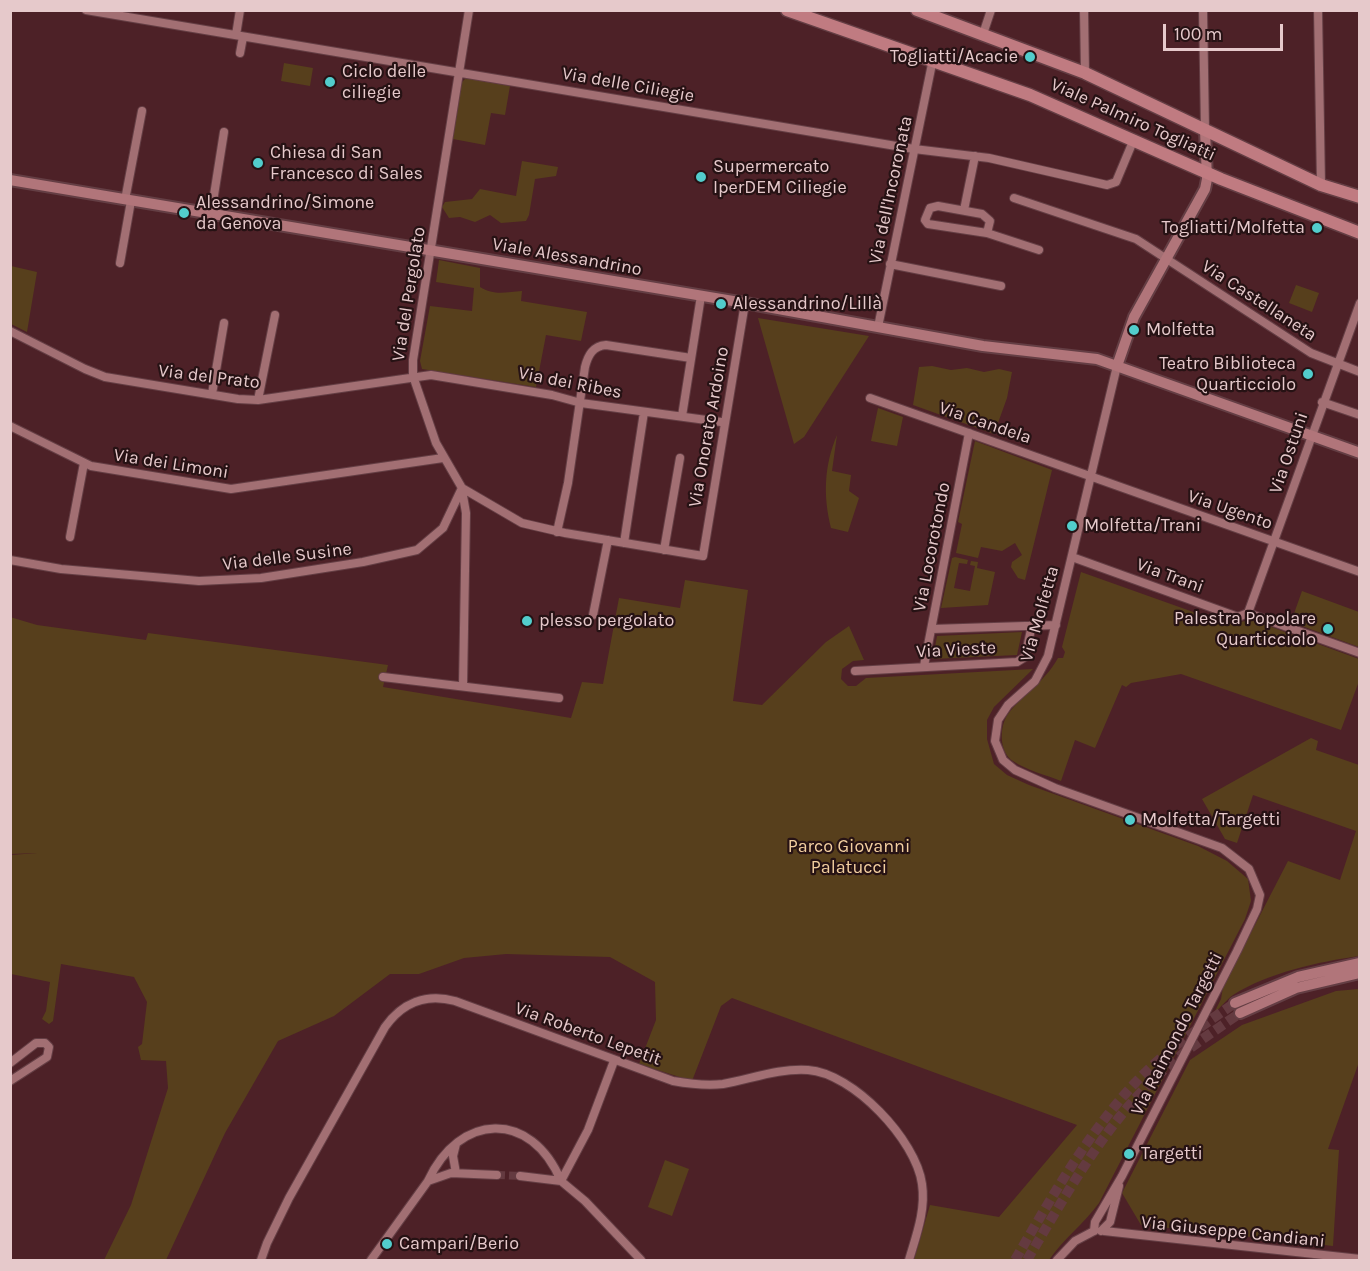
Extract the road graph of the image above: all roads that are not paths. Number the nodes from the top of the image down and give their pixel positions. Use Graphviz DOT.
graph roads {
  1 [pos="86,10"];
  2 [pos="240,10"];
  3 [pos="469,10"];
  4 [pos="787,10"];
  5 [pos="917,10"];
  6 [pos="991,10"];
  7 [pos="1084,10"];
  8 [pos="1203,10"];
  9 [pos="1318,10"];
  10 [pos="951,17"];
  11 [pos="985,28"];
  12 [pos="239,36"];
  13 [pos="240,53"];
  14 [pos="933,59"];
  15 [pos="459,71"];
  16 [pos="1085,73"];
  17 [pos="142,111"];
  18 [pos="1205,130"];
  19 [pos="224,132"];
  20 [pos="1134,139"];
  21 [pos="914,149"];
  22 [pos="975,156"];
  23 [pos="1207,172"];
  24 [pos="10,180"];
  25 [pos="1321,185"];
  26 [pos="1359,197"];
  27 [pos="1014,198"];
  28 [pos="128,201"];
  29 [pos="964,210"];
  30 [pos="211,214"];
  31 [pos="987,233"];
  32 [pos="1359,233"];
  33 [pos="1039,250"];
  34 [pos="431,251"];
  35 [pos="1167,260"];
  36 [pos="120,263"];
  37 [pos="890,264"];
  38 [pos="1001,286"];
  39 [pos="701,296"];
  40 [pos="745,303"];
  41 [pos="1359,303"];
  42 [pos="274,315"];
  43 [pos="224,323"];
  44 [pos="878,327"];
  45 [pos="10,331"];
  46 [pos="691,358"];
  47 [pos="1337,363"];
  48 [pos="1117,366"];
  49 [pos="1359,372"];
  50 [pos="413,376"];
  51 [pos="212,394"];
  52 [pos="870,398"];
  53 [pos="258,400"];
  54 [pos="1322,402"];
  55 [pos="581,403"];
  56 [pos="644,412"];
  57 [pos="1359,415"];
  58 [pos="682,416"];
  59 [pos="721,422"];
  60 [pos="10,426"];
  61 [pos="969,433"];
  62 [pos="1310,436"];
  63 [pos="1359,453"];
  64 [pos="443,458"];
  65 [pos="680,458"];
  66 [pos="84,463"];
  67 [pos="1091,476"];
  68 [pos="462,488"];
  69 [pos="557,532"];
  70 [pos="70,537"];
  71 [pos="608,540"];
  72 [pos="1274,542"];
  73 [pos="624,543"];
  74 [pos="664,550"];
  75 [pos="703,556"];
  76 [pos="1072,557"];
  77 [pos="10,560"];
  78 [pos="1359,572"];
  79 [pos="1248,613"];
  80 [pos="593,615"];
  81 [pos="1032,625"];
  82 [pos="1056,625"];
  83 [pos="932,629"];
  84 [pos="1359,653"];
  85 [pos="924,666"];
  86 [pos="855,670"];
  87 [pos="382,677"];
  88 [pos="463,686"];
  89 [pos="559,698"];
  90 [pos="1259,906"];
  91 [pos="1359,963"];
  92 [pos="1359,974"];
  93 [pos="614,1061"];
  94 [pos="10,1063"];
  95 [pos="10,1081"];
  96 [pos="456,1144"];
  97 [pos="456,1173"];
  98 [pos="497,1175"];
  99 [pos="520,1176"];
  100 [pos="1122,1176"];
  101 [pos="428,1181"];
  102 [pos="561,1181"];
  103 [pos="1104,1208"];
  104 [pos="1114,1208"];
  105 [pos="1094,1231"];
  106 [pos="1104,1231"];
  107 [pos="1302,1257"];
  108 [pos="1359,1259"];
  109 [pos="261,1260"];
  110 [pos="371,1260"];
  111 [pos="640,1260"];
  112 [pos="909,1260"];
  113 [pos="1057,1260"];
  1 -- 12 [label="street, Via delle Ciliegie"];
  2 -- 12 [label="street"];
  3 -- 15 [label="street, Via del Pergolato"];
  4 -- 14 [label="main road, Viale Palmiro Togliatti"];
  5 -- 10 [label="main road, Viale Palmiro Togliatti"];
  6 -- 11 [label="street"];
  7 -- 16 [label="street"];
  8 -- 18 [label="street"];
  9 -- 25 [label="street"];
  10 -- 11 [label="main road, Viale Palmiro Togliatti"];
  11 -- 16 [label="main road, Viale Palmiro Togliatti"];
  12 -- 13 [label="street"];
  12 -- 15 [label="street, Via delle Ciliegie"];
  14 -- 20 [label="main road, Viale Palmiro Togliatti"];
  14 -- 21 [label="street, Via dell'Incoronata"];
  15 -- 21 [label="street, Via delle Ciliegie"];
  15 -- 34 [label="street, Via del Pergolato"];
  16 -- 18 [label="main road, Viale Palmiro Togliatti"];
  17 -- 28 [label="street"];
  18 -- 23 [label="street, Viale Palmiro Togliatti"];
  18 -- 25 [label="main road, Viale Palmiro Togliatti"];
  19 -- 30 [label="street"];
  20 -- 22 [label="street, Via delle Ciliegie"];
  20 -- 23 [label="main road, Viale Palmiro Togliatti"];
  21 -- 22 [label="street, Via delle Ciliegie"];
  21 -- 37 [label="street, Via dell'Incoronata"];
  22 -- 29 [label="street"];
  23 -- 32 [label="main road, Viale Palmiro Togliatti"];
  23 -- 35 [label="street, Via Molfetta"];
  24 -- 28 [label="street, Viale Alessandrino"];
  25 -- 26 [label="main road, Viale Palmiro Togliatti"];
  27 -- 35 [label="street, Via Castellaneta"];
  28 -- 30 [label="street, Viale Alessandrino"];
  28 -- 36 [label="street"];
  29 -- 31 [label="street"];
  29 -- 31 [label="street"];
  30 -- 34 [label="street, Viale Alessandrino"];
  31 -- 33 [label="street"];
  34 -- 39 [label="street, Viale Alessandrino"];
  34 -- 50 [label="street, Via del Pergolato"];
  35 -- 47 [label="street, Via Castellaneta"];
  35 -- 48 [label="street, Via Molfetta"];
  37 -- 38 [label="street"];
  37 -- 44 [label="street, Via dell'Incoronata"];
  39 -- 40 [label="street, Viale Alessandrino"];
  39 -- 46 [label="street"];
  40 -- 44 [label="street, Viale Alessandrino"];
  40 -- 75 [label="street, Via Onorato Ardoino"];
  41 -- 47 [label="street, Via Ostuni"];
  42 -- 53 [label="street"];
  43 -- 51 [label="street"];
  44 -- 48 [label="street, Viale Alessandrino"];
  45 -- 51 [label="street, Via del Prato"];
  46 -- 55 [label="street"];
  46 -- 58 [label="street"];
  47 -- 49 [label="street, Via Castellaneta"];
  47 -- 54 [label="street, Via Ostuni"];
  48 -- 62 [label="street, Viale Alessandrino"];
  48 -- 67 [label="street, Via Molfetta"];
  50 -- 53 [label="street, Via del Prato"];
  50 -- 55 [label="street, Via dei Ribes"];
  50 -- 64 [label="street, Via del Pergolato"];
  51 -- 53 [label="street, Via del Prato"];
  52 -- 61 [label="street, Via Candela"];
  54 -- 57 [label="street"];
  54 -- 62 [label="street, Via Ostuni"];
  55 -- 56 [label="street, Via dei Ribes"];
  55 -- 69 [label="street"];
  56 -- 58 [label="street, Via dei Ribes"];
  56 -- 73 [label="street"];
  58 -- 59 [label="street, Via dei Ribes"];
  60 -- 66 [label="street, Via dei Limoni"];
  61 -- 67 [label="street, Via Candela"];
  61 -- 83 [label="street, Via Locorotondo"];
  62 -- 63 [label="street, Viale Alessandrino"];
  62 -- 72 [label="street, Via Ostuni"];
  64 -- 66 [label="street, Via dei Limoni"];
  64 -- 68 [label="street, Via del Pergolato"];
  65 -- 74 [label="street"];
  66 -- 70 [label="street"];
  67 -- 72 [label="street, Via Ugento"];
  67 -- 76 [label="street, Via Molfetta"];
  68 -- 69 [label="street, Via del Pergolato"];
  68 -- 77 [label="street, Via delle Susine"];
  68 -- 88 [label="street"];
  69 -- 71 [label="street, Via del Pergolato"];
  71 -- 73 [label="street, Via del Pergolato"];
  71 -- 80 [label="street"];
  72 -- 78 [label="street, Via Ugento"];
  72 -- 79 [label="street, Via Ostuni"];
  73 -- 74 [label="street, Via del Pergolato"];
  74 -- 75 [label="street, Via del Pergolato"];
  76 -- 79 [label="street, Via Trani"];
  76 -- 82 [label="street, Via Molfetta"];
  79 -- 84 [label="street, Via Trani"];
  81 -- 82 [label="street"];
  81 -- 83 [label="street"];
  81 -- 85 [label="street, Via Vieste"];
  82 -- 90 [label="street, Via Molfetta"];
  83 -- 85 [label="street, Via Locorotondo"];
  85 -- 86 [label="street, Via Vieste"];
  87 -- 88 [label="street"];
  88 -- 89 [label="street"];
  90 -- 100 [label="street, Via Raimondo Targetti"];
  91 -- 92 [label="street"];
  93 -- 102 [label="street"];
  93 -- 109 [label="street, Via Roberto Lepetit"];
  93 -- 112 [label="street, Via Roberto Lepetit"];
  94 -- 95 [label="street"];
  96 -- 97 [label="street"];
  96 -- 101 [label="street"];
  96 -- 102 [label="street"];
  97 -- 98 [label="street"];
  97 -- 101 [label="street"];
  99 -- 102 [label="street"];
  100 -- 103 [label="street, Via Raimondo Targetti"];
  100 -- 104 [label="street, Via Raimondo Targetti"];
  101 -- 110 [label="street"];
  102 -- 111 [label="street"];
  103 -- 104 [label="street"];
  103 -- 105 [label="street, Via Raimondo Targetti"];
  104 -- 106 [label="street, Via Raimondo Targetti"];
  105 -- 106 [label="street"];
  105 -- 113 [label="street"];
  106 -- 107 [label="street, Via Giuseppe Candiani"];
  107 -- 108 [label="street, Via Giuseppe Candiani"];
}
